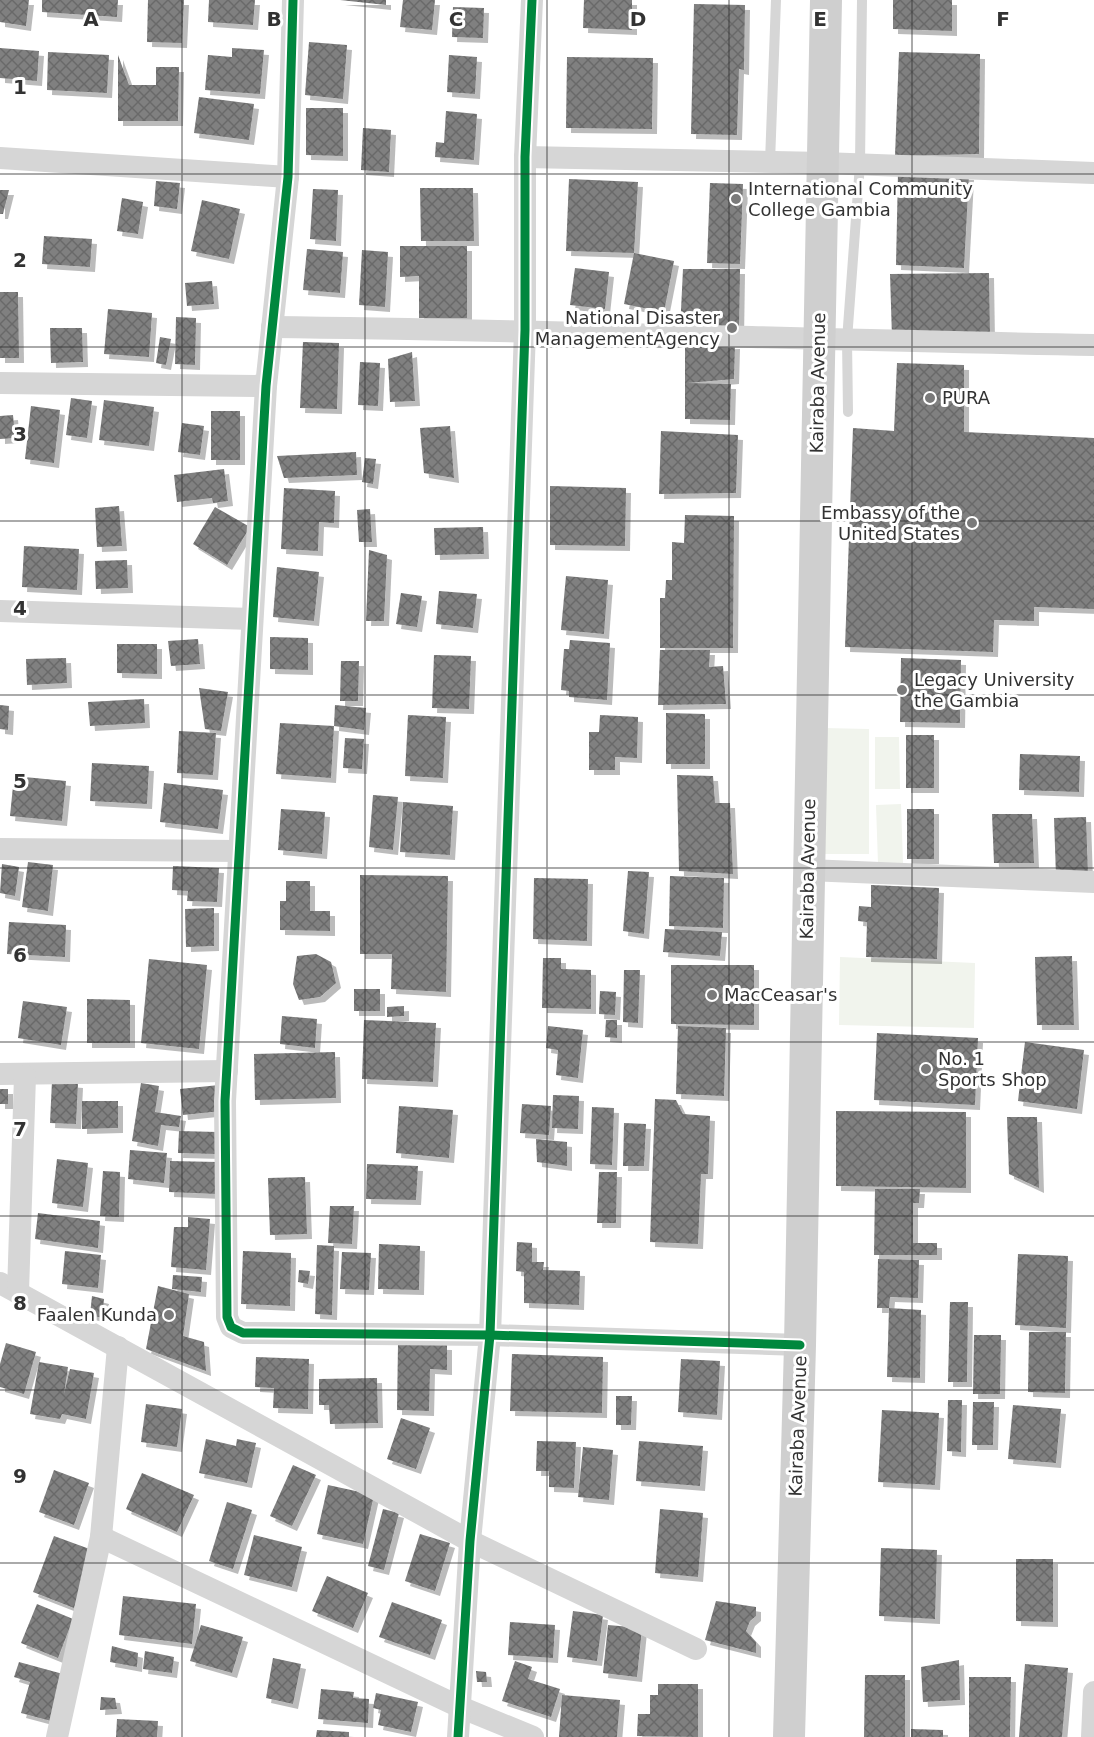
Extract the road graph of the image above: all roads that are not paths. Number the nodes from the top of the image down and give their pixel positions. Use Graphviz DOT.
graph roads {
  1 [pos="293,0"];
  2 [pos="532,0"];
  3 [pos="776,0"];
  4 [pos="826,0"];
  5 [pos="862,0"];
  6 [pos="525,157"];
  7 [pos="0,158"];
  8 [pos="770,162"];
  9 [pos="823,163"];
  10 [pos="860,164"];
  11 [pos="1094,173"];
  12 [pos="288,177"];
  13 [pos="272,327"];
  14 [pos="525,330"];
  15 [pos="833,340"];
  16 [pos="1094,345"];
  17 [pos="0,383"];
  18 [pos="266,386"];
  19 [pos="848,412"];
  20 [pos="0,611"];
  21 [pos="252,619"];
  22 [pos="0,849"];
  23 [pos="238,850"];
  24 [pos="808,870"];
  25 [pos="1094,882"];
  26 [pos="227,1071"];
  27 [pos="0,1074"];
  28 [pos="25,1076"];
  29 [pos="9,1288"];
  30 [pos="490,1335"];
  31 [pos="800,1345"];
  32 [pos="118,1347"];
  33 [pos="101,1537"];
  34 [pos="470,1541"];
  35 [pos="696,1649"];
  36 [pos="1094,1692"];
  37 [pos="460,1707"];
  38 [pos="57,1737"];
  39 [pos="458,1737"];
  40 [pos="533,1737"];
  41 [pos="789,1737"];
  42 [pos="1092,1737"];
  1 -- 12 [label="street"];
  2 -- 6 [label="street"];
  3 -- 8 [label="lane"];
  4 -- 9 [label="street, Kairaba Avenue"];
  5 -- 10 [label="lane"];
  6 -- 8 [label="street"];
  6 -- 14 [label="street"];
  7 -- 12 [label="street"];
  8 -- 9 [label="street"];
  9 -- 10 [label="street"];
  9 -- 15 [label="street, Kairaba Avenue"];
  10 -- 11 [label="street"];
  10 -- 15 [label="lane"];
  12 -- 13 [label="street"];
  13 -- 14 [label="street"];
  13 -- 18 [label="street"];
  14 -- 15 [label="street"];
  14 -- 30 [label="street"];
  15 -- 16 [label="street"];
  15 -- 19 [label="lane"];
  15 -- 24 [label="street, Kairaba Avenue"];
  17 -- 18 [label="street"];
  18 -- 21 [label="street"];
  20 -- 21 [label="street"];
  21 -- 23 [label="street"];
  22 -- 23 [label="street"];
  23 -- 26 [label="street"];
  24 -- 25 [label="street"];
  24 -- 31 [label="street, Kairaba Avenue"];
  26 -- 28 [label="street"];
  26 -- 30 [label="street"];
  27 -- 28 [label="street"];
  28 -- 29 [label="street"];
  29 -- 32 [label="street"];
  30 -- 31 [label="street"];
  30 -- 34 [label="street"];
  31 -- 41 [label="street, Kairaba Avenue"];
  32 -- 33 [label="street"];
  32 -- 34 [label="street"];
  33 -- 37 [label="street"];
  33 -- 38 [label="street"];
  34 -- 35 [label="street"];
  34 -- 37 [label="street"];
  36 -- 42 [label="street"];
  37 -- 39 [label="street"];
  37 -- 40 [label="street"];
}
